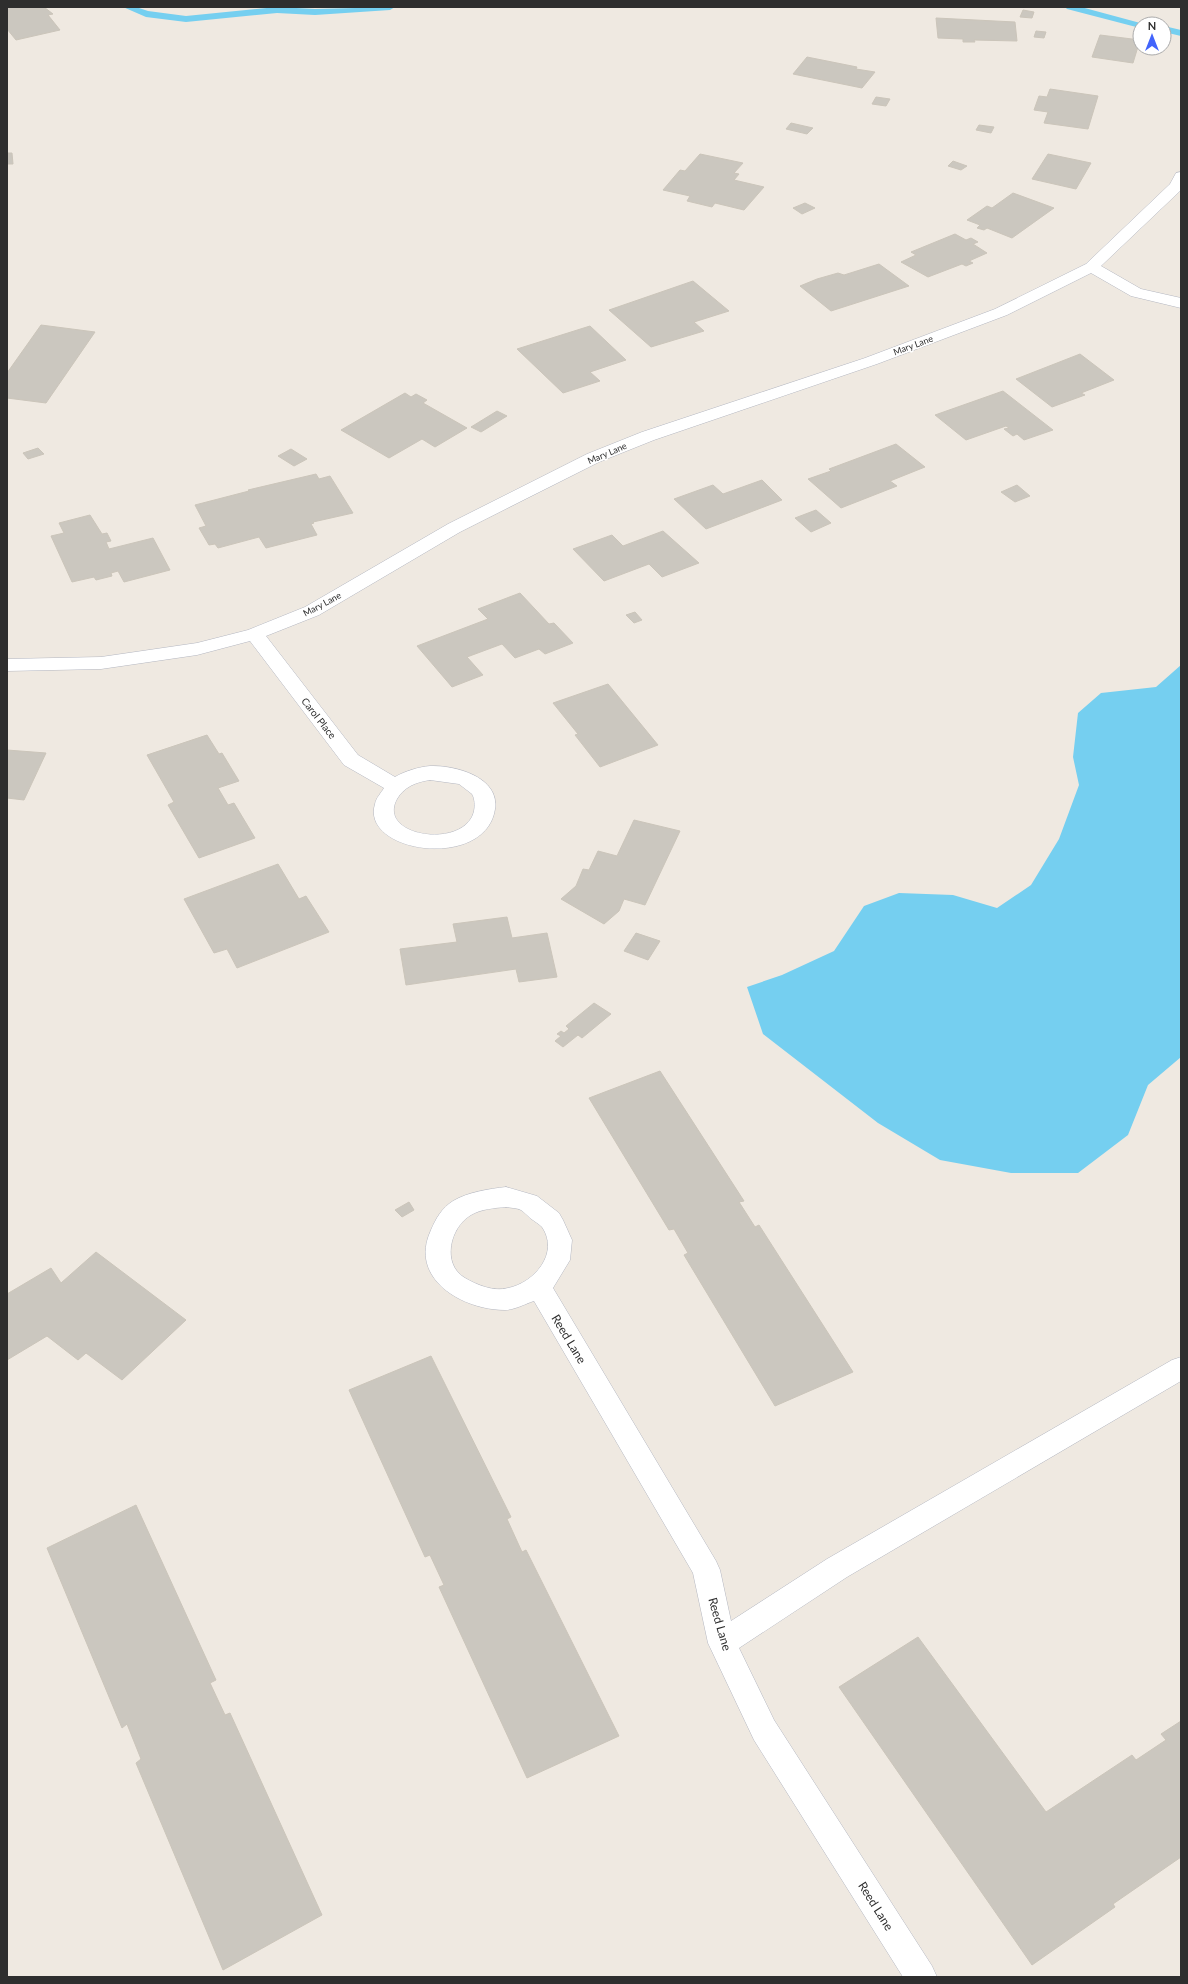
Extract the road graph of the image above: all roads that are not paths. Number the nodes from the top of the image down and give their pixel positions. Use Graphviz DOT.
graph roads {
  1 [pos="1181,176"];
  2 [pos="1091,268"];
  3 [pos="1181,303"];
  4 [pos="254,634"];
  5 [pos="7,665"];
  6 [pos="396,786"];
  7 [pos="539,1287"];
  8 [pos="1181,1368"];
  9 [pos="722,1643"];
  10 [pos="921,1977"];
  1 -- 2 [label="street, Mary Lane"];
  2 -- 3 [label="street"];
  2 -- 4 [label="street, Mary Lane"];
  4 -- 5 [label="street, Mary Lane"];
  4 -- 6 [label="street, Carol Place"];
  6 -- 6 [label="street"];
  7 -- 7 [label="street"];
  7 -- 9 [label="street, Reed Lane"];
  8 -- 9 [label="street"];
  9 -- 10 [label="street, Reed Lane"];
}
